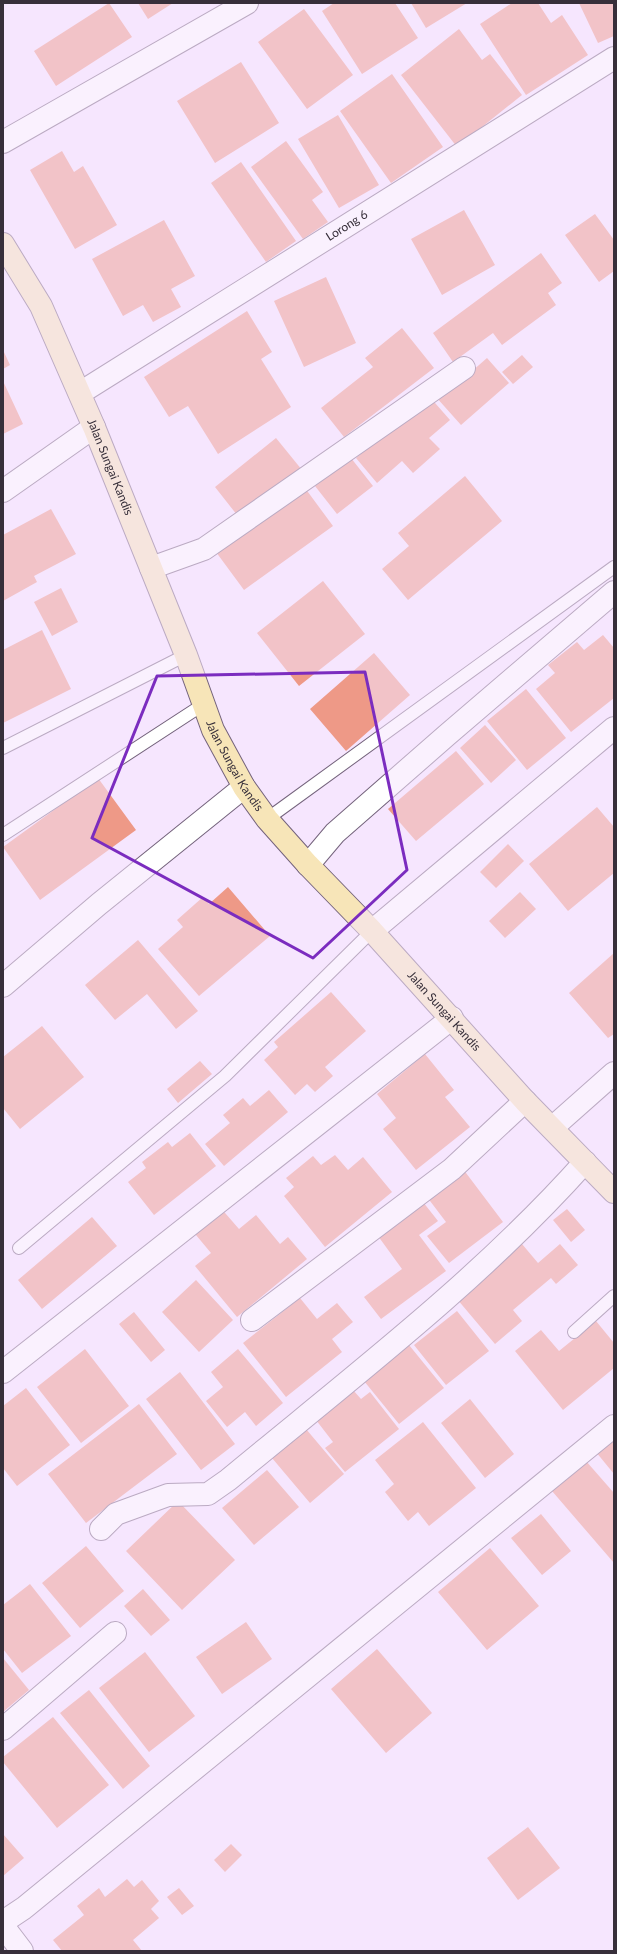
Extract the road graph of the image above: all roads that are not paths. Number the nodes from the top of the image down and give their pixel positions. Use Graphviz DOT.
graph roads {
  1 [pos="247,3"];
  2 [pos="614,58"];
  3 [pos="3,142"];
  4 [pos="3,244"];
  5 [pos="464,368"];
  6 [pos="80,393"];
  7 [pos="94,427"];
  8 [pos="3,491"];
  9 [pos="614,567"];
  10 [pos="150,568"];
  11 [pos="614,592"];
  12 [pos="186,656"];
  13 [pos="204,704"];
  14 [pos="614,728"];
  15 [pos="3,748"];
  16 [pos="244,787"];
  17 [pos="267,819"];
  18 [pos="3,835"];
  19 [pos="308,865"];
  20 [pos="372,931"];
  21 [pos="3,986"];
  22 [pos="452,1018"];
  23 [pos="614,1073"];
  24 [pos="525,1101"];
  25 [pos="552,1128"];
  26 [pos="585,1162"];
  27 [pos="614,1192"];
  28 [pos="19,1248"];
  29 [pos="614,1296"];
  30 [pos="252,1320"];
  31 [pos="574,1332"];
  32 [pos="3,1372"];
  33 [pos="614,1426"];
  34 [pos="101,1529"];
  35 [pos="115,1633"];
  36 [pos="3,1728"];
  37 [pos="3,1922"];
  38 [pos="3,1926"];
  39 [pos="22,1951"];
  1 -- 3 [label="street"];
  2 -- 6 [label="street, Lorong 6"];
  4 -- 6 [label="street, Jalan Sungai Kandis"];
  5 -- 10 [label="street"];
  6 -- 7 [label="street, Jalan Sungai Kandis"];
  7 -- 8 [label="street"];
  7 -- 10 [label="street, Jalan Sungai Kandis"];
  9 -- 17 [label="lane"];
  10 -- 12 [label="street, Jalan Sungai Kandis"];
  11 -- 19 [label="street"];
  12 -- 13 [label="street, Jalan Sungai Kandis"];
  12 -- 15 [label="lane"];
  13 -- 16 [label="street, Jalan Sungai Kandis"];
  13 -- 18 [label="lane"];
  14 -- 20 [label="street"];
  16 -- 17 [label="street, Jalan Sungai Kandis"];
  16 -- 21 [label="street"];
  17 -- 19 [label="street, Jalan Sungai Kandis"];
  19 -- 20 [label="street, Jalan Sungai Kandis"];
  20 -- 22 [label="street, Jalan Sungai Kandis"];
  20 -- 28 [label="lane"];
  22 -- 24 [label="street, Jalan Sungai Kandis"];
  22 -- 32 [label="street"];
  23 -- 25 [label="street"];
  24 -- 25 [label="street, Jalan Sungai Kandis"];
  24 -- 30 [label="street"];
  25 -- 26 [label="street, Jalan Sungai Kandis"];
  26 -- 27 [label="street, Jalan Sungai Kandis"];
  26 -- 34 [label="street"];
  29 -- 31 [label="lane"];
  33 -- 37 [label="street"];
  35 -- 36 [label="street"];
  38 -- 39 [label="street"];
}
